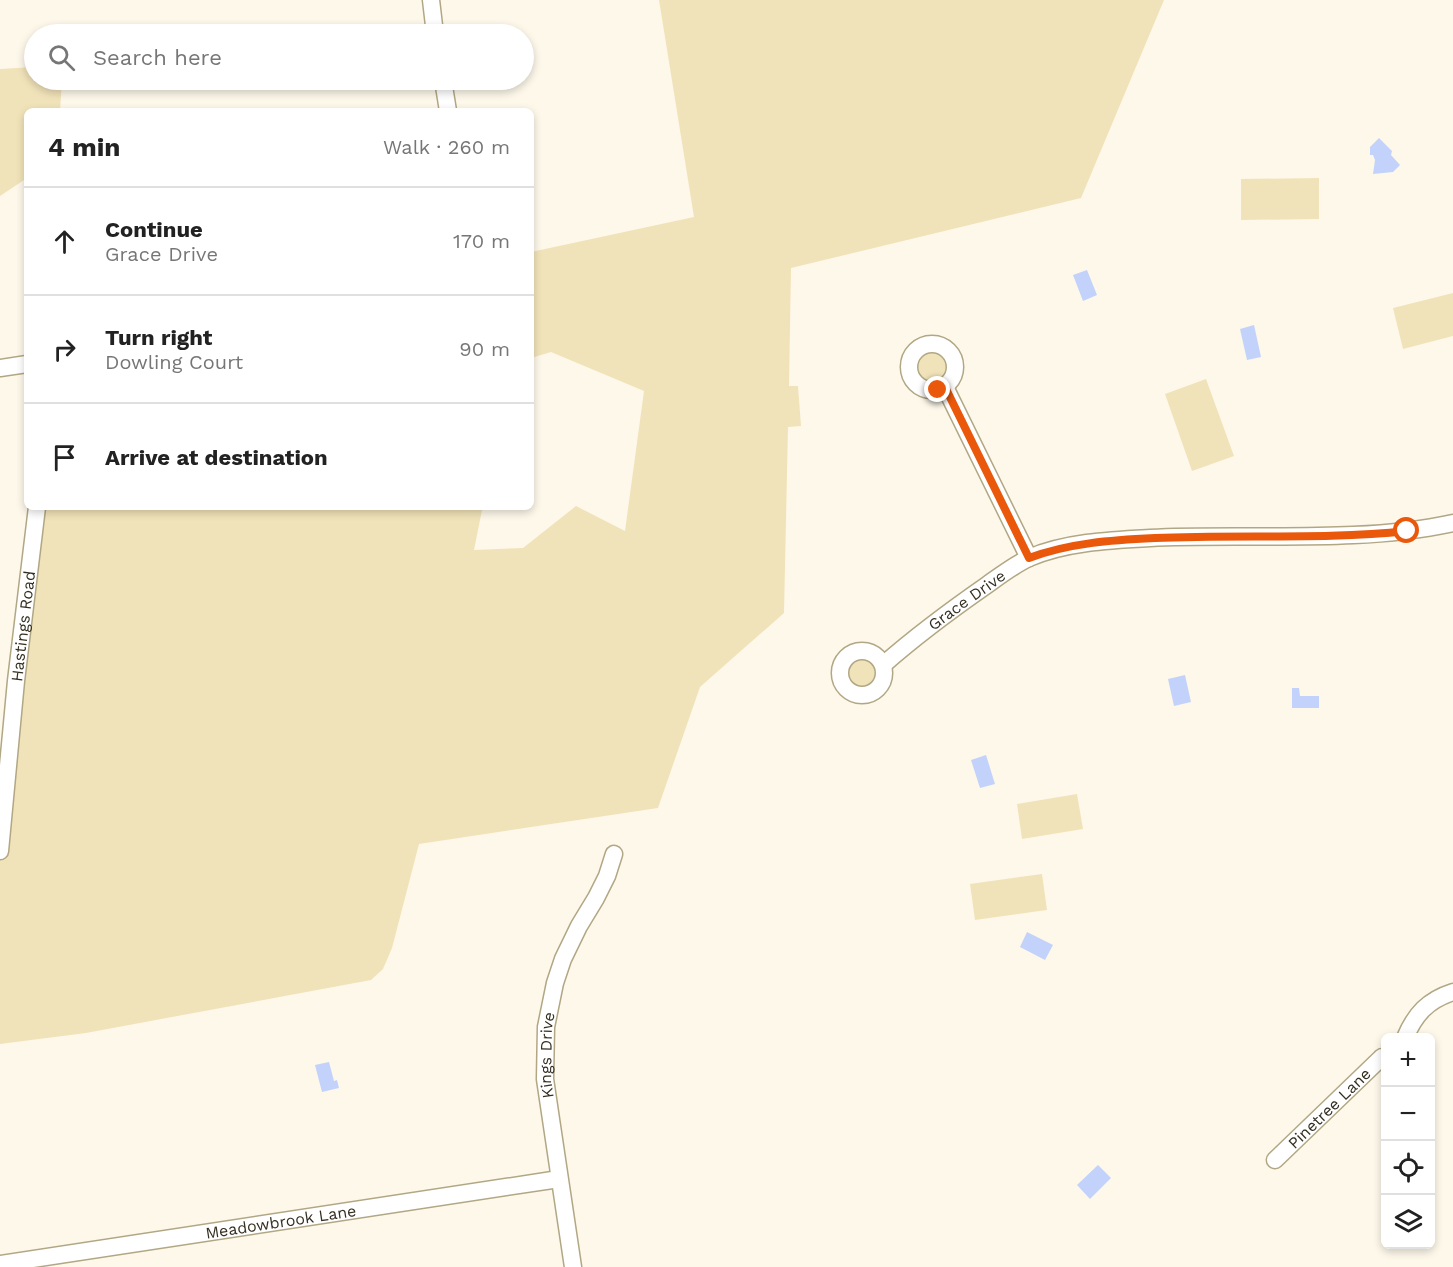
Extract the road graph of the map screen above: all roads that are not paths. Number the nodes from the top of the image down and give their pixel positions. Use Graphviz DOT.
graph roads {
  1 [pos="431,0"];
  2 [pos="434,24"];
  3 [pos="445,90"];
  4 [pos="448,108"];
  5 [pos="24,365"];
  6 [pos="0,369"];
  7 [pos="945,387"];
  8 [pos="37,510"];
  9 [pos="1453,523"];
  10 [pos="1029,558"];
  11 [pos="883,665"];
  12 [pos="0,851"];
  13 [pos="614,854"];
  14 [pos="1453,992"];
  15 [pos="1407,1033"];
  16 [pos="1381,1059"];
  17 [pos="1275,1160"];
  18 [pos="559,1179"];
  19 [pos="0,1264"];
  20 [pos="573,1267"];
  1 -- 2 [label="street"];
  3 -- 4 [label="street"];
  5 -- 6 [label="street"];
  7 -- 10 [label="street"];
  8 -- 12 [label="street, Hastings Road"];
  9 -- 10 [label="street, Grace Drive"];
  10 -- 11 [label="street, Grace Drive"];
  13 -- 18 [label="street, Kings Drive"];
  14 -- 15 [label="street"];
  16 -- 17 [label="street, Pinetree Lane"];
  18 -- 19 [label="street, Meadowbrook Lane"];
  18 -- 20 [label="street, Kings Drive"];
}
